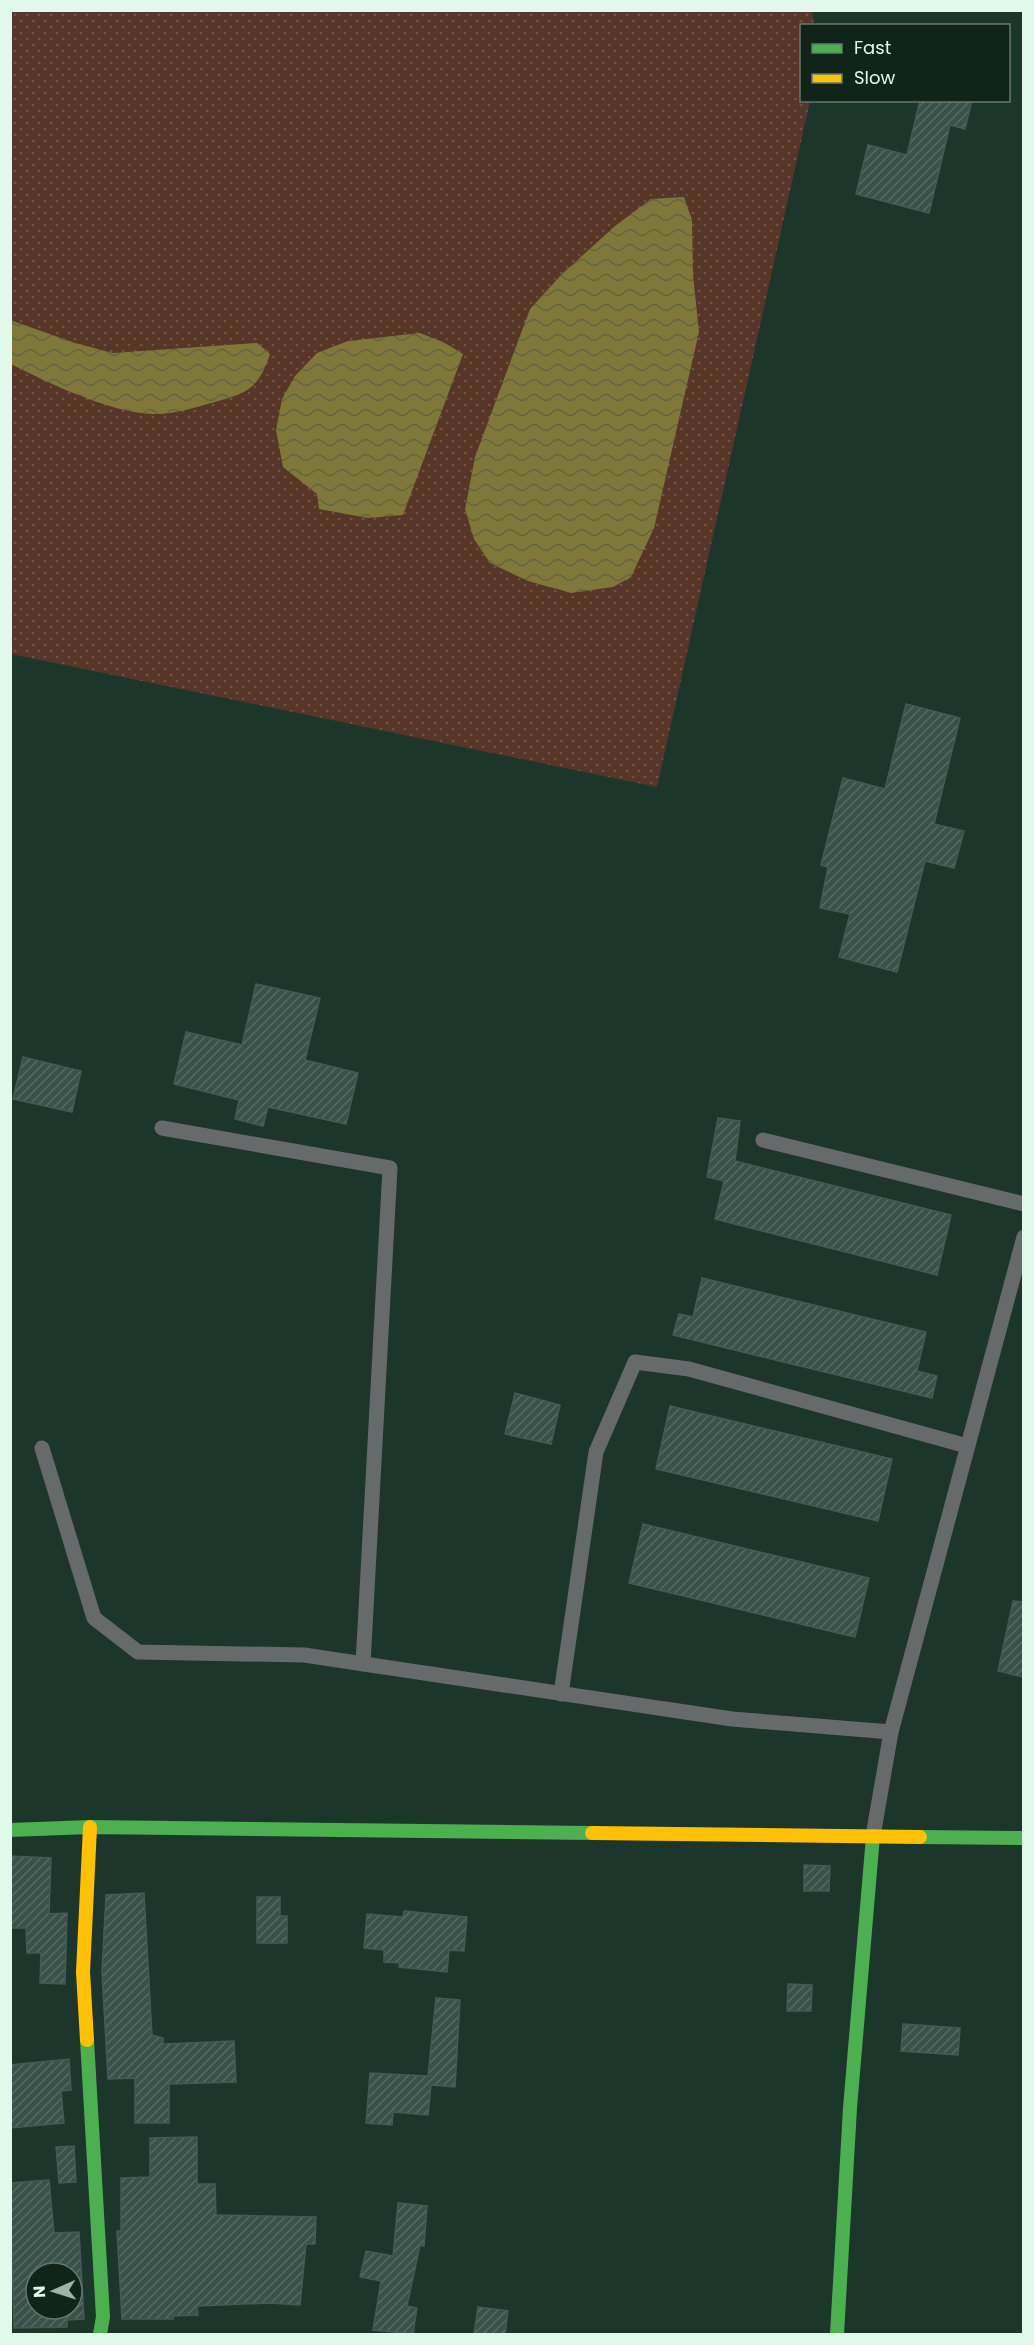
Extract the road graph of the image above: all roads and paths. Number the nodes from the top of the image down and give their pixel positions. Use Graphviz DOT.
graph roads {
  1 [pos="162,1128"];
  2 [pos="763,1140"];
  3 [pos="1023,1204"];
  4 [pos="1023,1238"];
  5 [pos="967,1446"];
  6 [pos="42,1448"];
  7 [pos="363,1664"];
  8 [pos="561,1694"];
  9 [pos="891,1732"];
  10 [pos="90,1827"];
  11 [pos="10,1830"];
  12 [pos="873,1836"];
  13 [pos="1023,1838"];
  14 [pos="100,2334"];
  15 [pos="837,2334"];
  1 -- 7 [label="lane"];
  2 -- 3 [label="lane"];
  4 -- 5 [label="lane"];
  5 -- 8 [label="lane"];
  5 -- 9 [label="lane"];
  6 -- 7 [label="lane"];
  7 -- 8 [label="lane"];
  8 -- 9 [label="lane"];
  9 -- 12 [label="lane"];
  10 -- 11 [label="street"];
  10 -- 12 [label="street"];
  10 -- 14 [label="street"];
  12 -- 13 [label="street"];
  12 -- 15 [label="street"];
}
